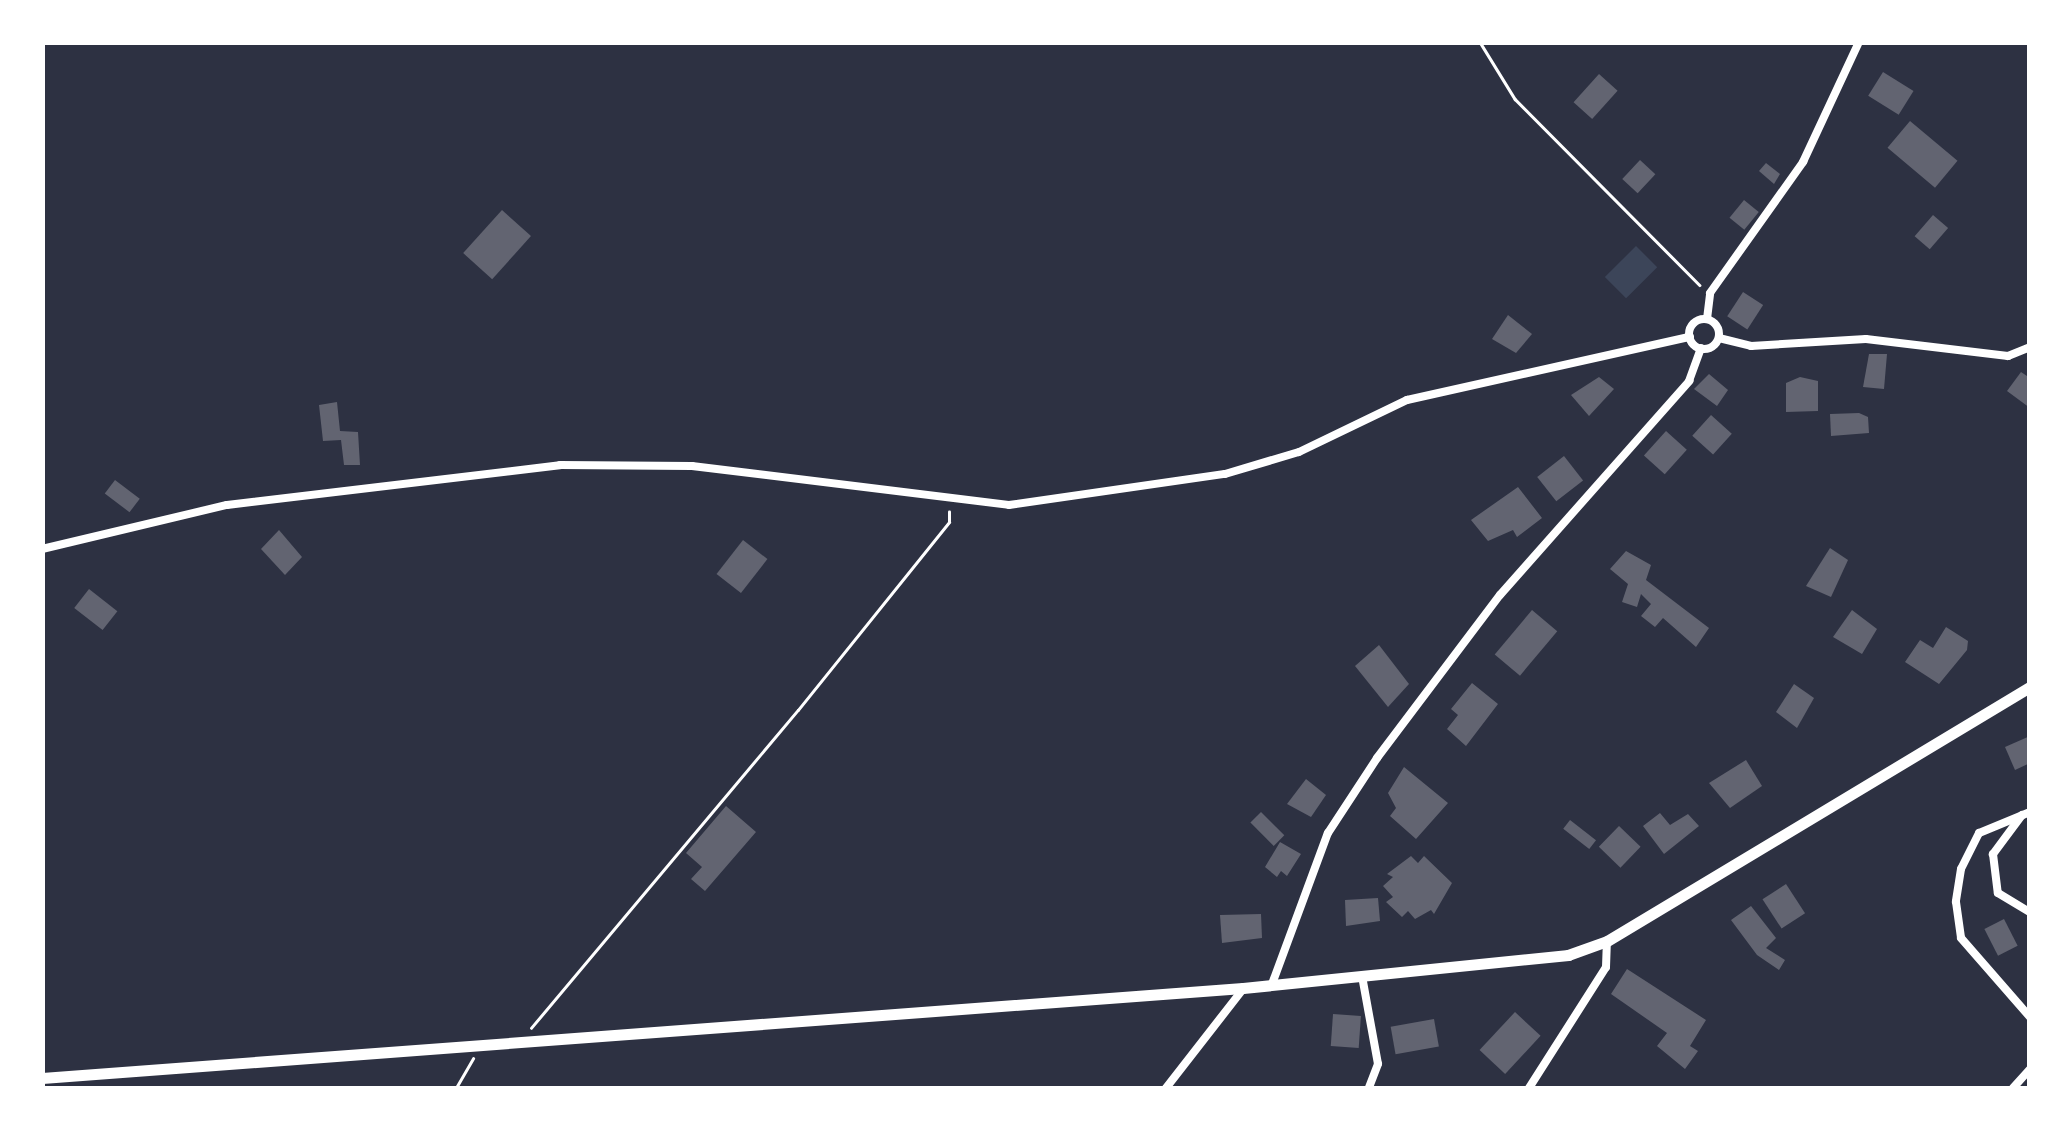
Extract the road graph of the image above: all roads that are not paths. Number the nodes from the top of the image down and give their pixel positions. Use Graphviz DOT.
graph roads {
  1 [pos="1859,42"];
  2 [pos="1707,319"];
  3 [pos="1690,336"];
  4 [pos="1718,338"];
  5 [pos="1701,348"];
  6 [pos="2030,348"];
  7 [pos="42,548"];
  8 [pos="2030,688"];
  9 [pos="2026,812"];
  10 [pos="2030,912"];
  11 [pos="1606,941"];
  12 [pos="1362,974"];
  13 [pos="1272,984"];
  14 [pos="1243,988"];
  15 [pos="2030,1017"];
  16 [pos="2030,1070"];
  17 [pos="42,1078"];
  18 [pos="1166,1088"];
  19 [pos="1370,1088"];
  20 [pos="1528,1088"];
  21 [pos="2013,1088"];
  1 -- 2 [label="street"];
  2 -- 3 [label="street"];
  2 -- 4 [label="street"];
  3 -- 5 [label="street"];
  3 -- 7 [label="street"];
  4 -- 5 [label="street"];
  4 -- 6 [label="street"];
  5 -- 13 [label="street"];
  8 -- 11 [label="main road"];
  9 -- 10 [label="street"];
  9 -- 15 [label="street"];
  11 -- 12 [label="main road"];
  11 -- 20 [label="street"];
  12 -- 13 [label="main road"];
  12 -- 19 [label="street"];
  13 -- 14 [label="main road"];
  14 -- 17 [label="main road"];
  14 -- 18 [label="street"];
  16 -- 21 [label="street"];
}
